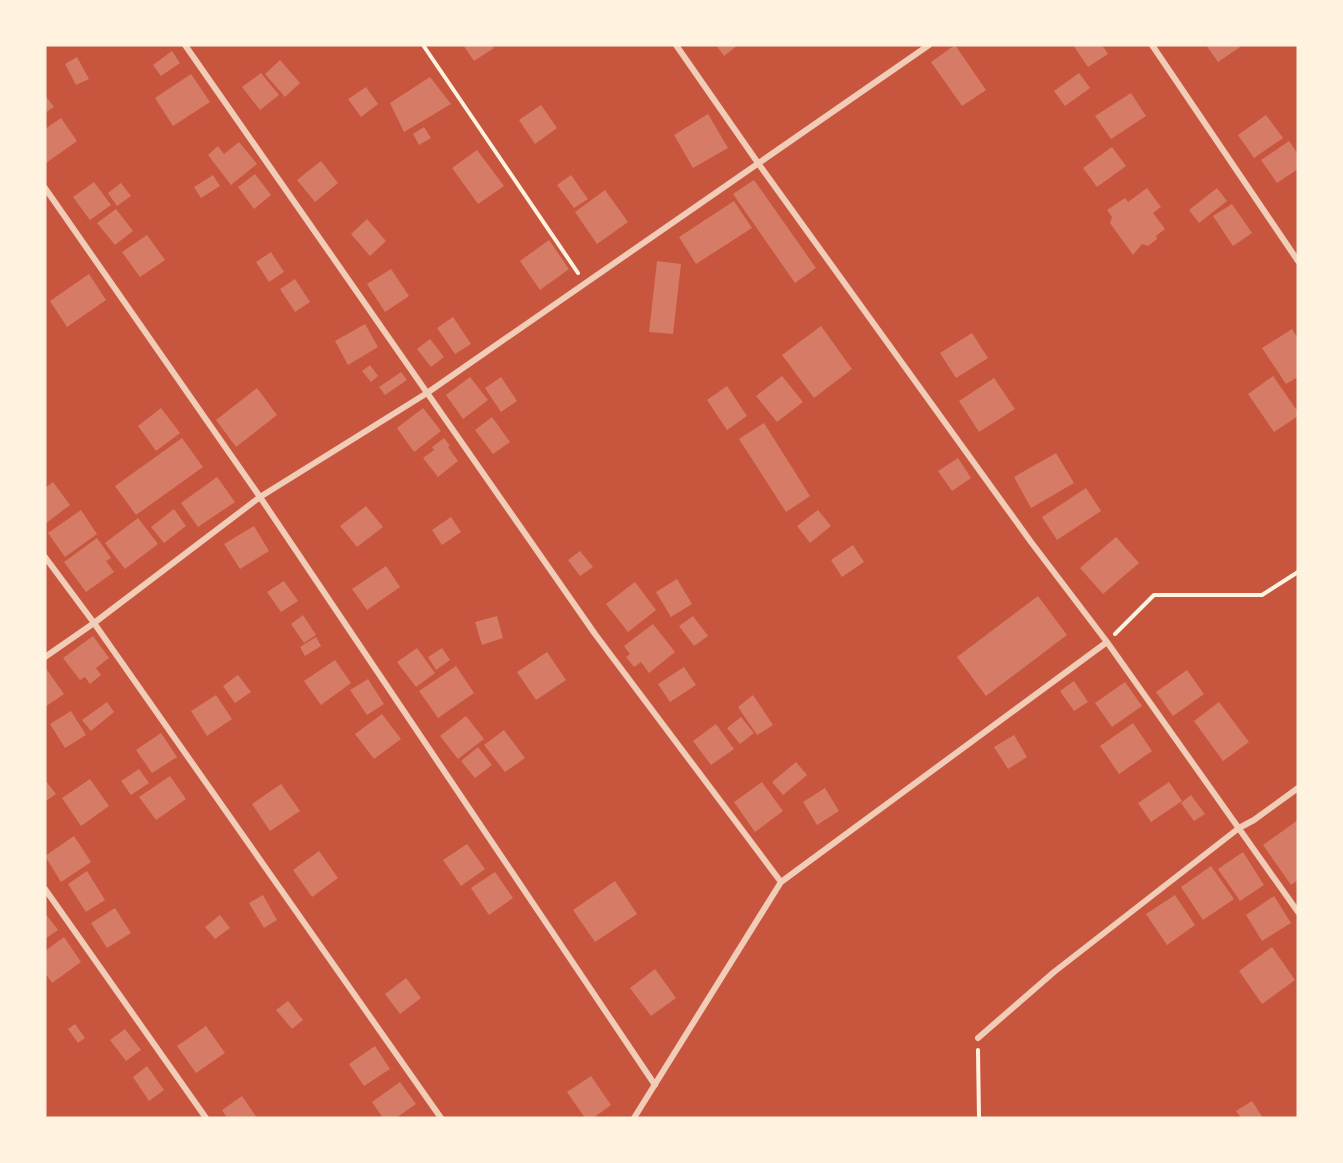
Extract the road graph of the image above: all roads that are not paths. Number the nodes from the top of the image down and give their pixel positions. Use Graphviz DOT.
graph roads {
  1 [pos="185,45"];
  2 [pos="676,45"];
  3 [pos="912,45"];
  4 [pos="929,45"];
  5 [pos="1152,45"];
  6 [pos="918,53"];
  7 [pos="758,163"];
  8 [pos="45,188"];
  9 [pos="1298,261"];
  10 [pos="427,393"];
  11 [pos="260,497"];
  12 [pos="45,557"];
  13 [pos="94,623"];
  14 [pos="1107,642"];
  15 [pos="45,657"];
  16 [pos="1298,788"];
  17 [pos="1239,828"];
  18 [pos="781,882"];
  19 [pos="45,889"];
  20 [pos="1298,912"];
  21 [pos="978,1038"];
  22 [pos="655,1085"];
  23 [pos="206,1118"];
  24 [pos="441,1118"];
  25 [pos="634,1118"];
  1 -- 10 [label="street"];
  2 -- 7 [label="street"];
  3 -- 6 [label="street"];
  4 -- 6 [label="street"];
  5 -- 9 [label="street"];
  6 -- 7 [label="street"];
  7 -- 10 [label="street"];
  7 -- 14 [label="street"];
  8 -- 11 [label="street"];
  10 -- 11 [label="street"];
  10 -- 18 [label="street"];
  11 -- 13 [label="street"];
  11 -- 22 [label="street"];
  12 -- 13 [label="street"];
  13 -- 15 [label="street"];
  13 -- 24 [label="street"];
  14 -- 17 [label="street"];
  14 -- 18 [label="street"];
  16 -- 17 [label="street"];
  17 -- 20 [label="street"];
  17 -- 21 [label="street"];
  18 -- 22 [label="street"];
  19 -- 23 [label="street"];
  22 -- 25 [label="street"];
}
